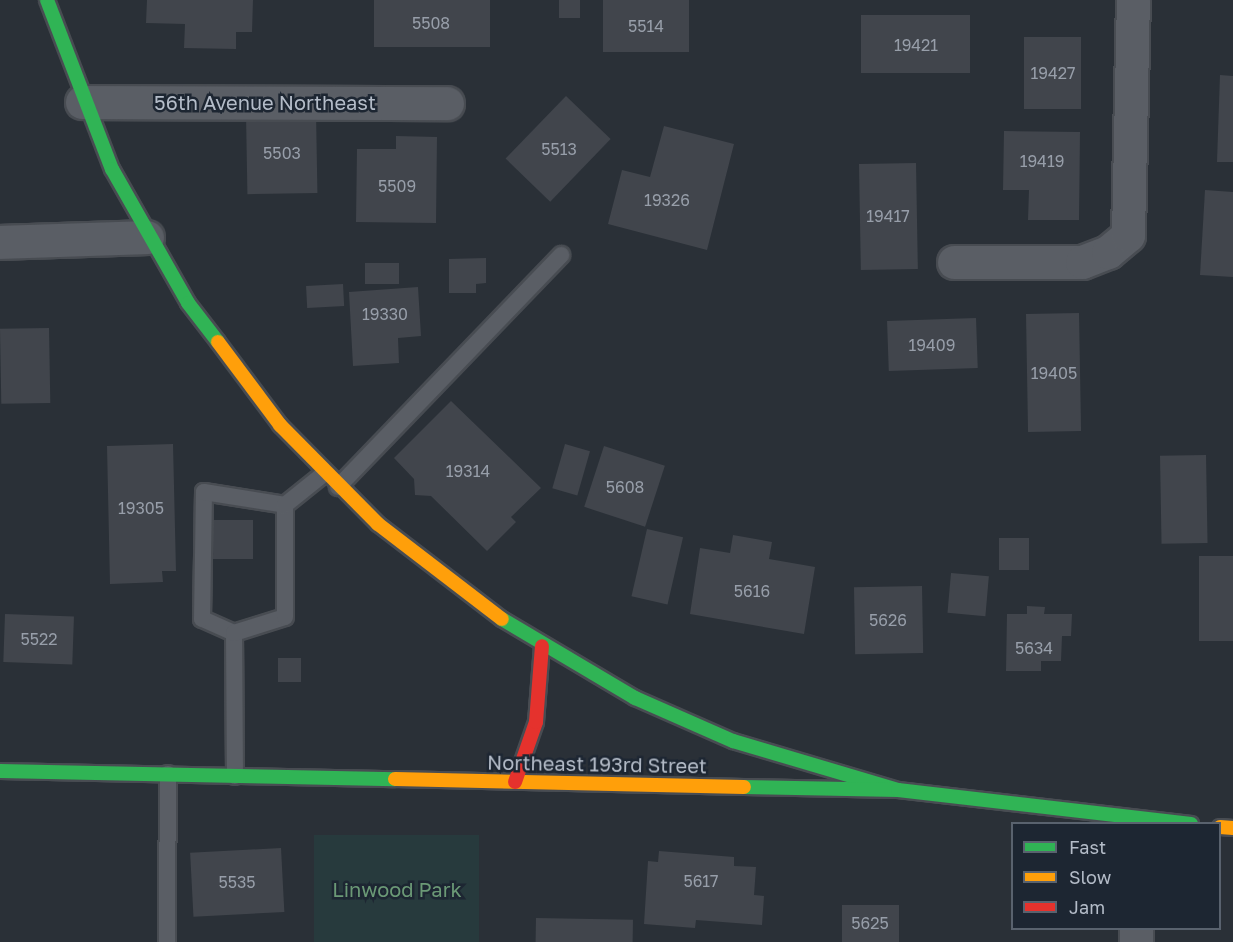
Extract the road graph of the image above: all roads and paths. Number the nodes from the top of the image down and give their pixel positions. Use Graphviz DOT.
graph roads {
  1 [pos="47,0"];
  2 [pos="1133,0"];
  3 [pos="82,102"];
  4 [pos="447,103"];
  5 [pos="147,237"];
  6 [pos="0,242"];
  7 [pos="561,255"];
  8 [pos="954,262"];
  9 [pos="325,473"];
  10 [pos="338,487"];
  11 [pos="285,505"];
  12 [pos="234,633"];
  13 [pos="542,646"];
  14 [pos="0,771"];
  15 [pos="168,774"];
  16 [pos="235,776"];
  17 [pos="515,782"];
  18 [pos="898,790"];
  19 [pos="1133,820"];
  20 [pos="1162,822"];
  21 [pos="167,942"];
  1 -- 3 [label="main road"];
  2 -- 8 [label="street"];
  3 -- 4 [label="street, 56th Avenue Northeast"];
  3 -- 5 [label="main road"];
  5 -- 6 [label="street"];
  5 -- 9 [label="main road"];
  7 -- 10 [label="lane"];
  9 -- 10 [label="main road"];
  9 -- 11 [label="lane"];
  10 -- 13 [label="main road"];
  11 -- 12 [label="lane"];
  11 -- 12 [label="lane"];
  12 -- 16 [label="lane"];
  13 -- 17 [label="main road"];
  13 -- 18 [label="main road"];
  14 -- 15 [label="main road, Northeast 193rd Street"];
  15 -- 16 [label="main road, Northeast 193rd Street"];
  15 -- 21 [label="lane"];
  16 -- 17 [label="main road, Northeast 193rd Street"];
  17 -- 18 [label="main road, Northeast 193rd Street"];
  18 -- 19 [label="main road, Northeast 193rd Street"];
  19 -- 20 [label="main road, Northeast 193rd Street"];
}
